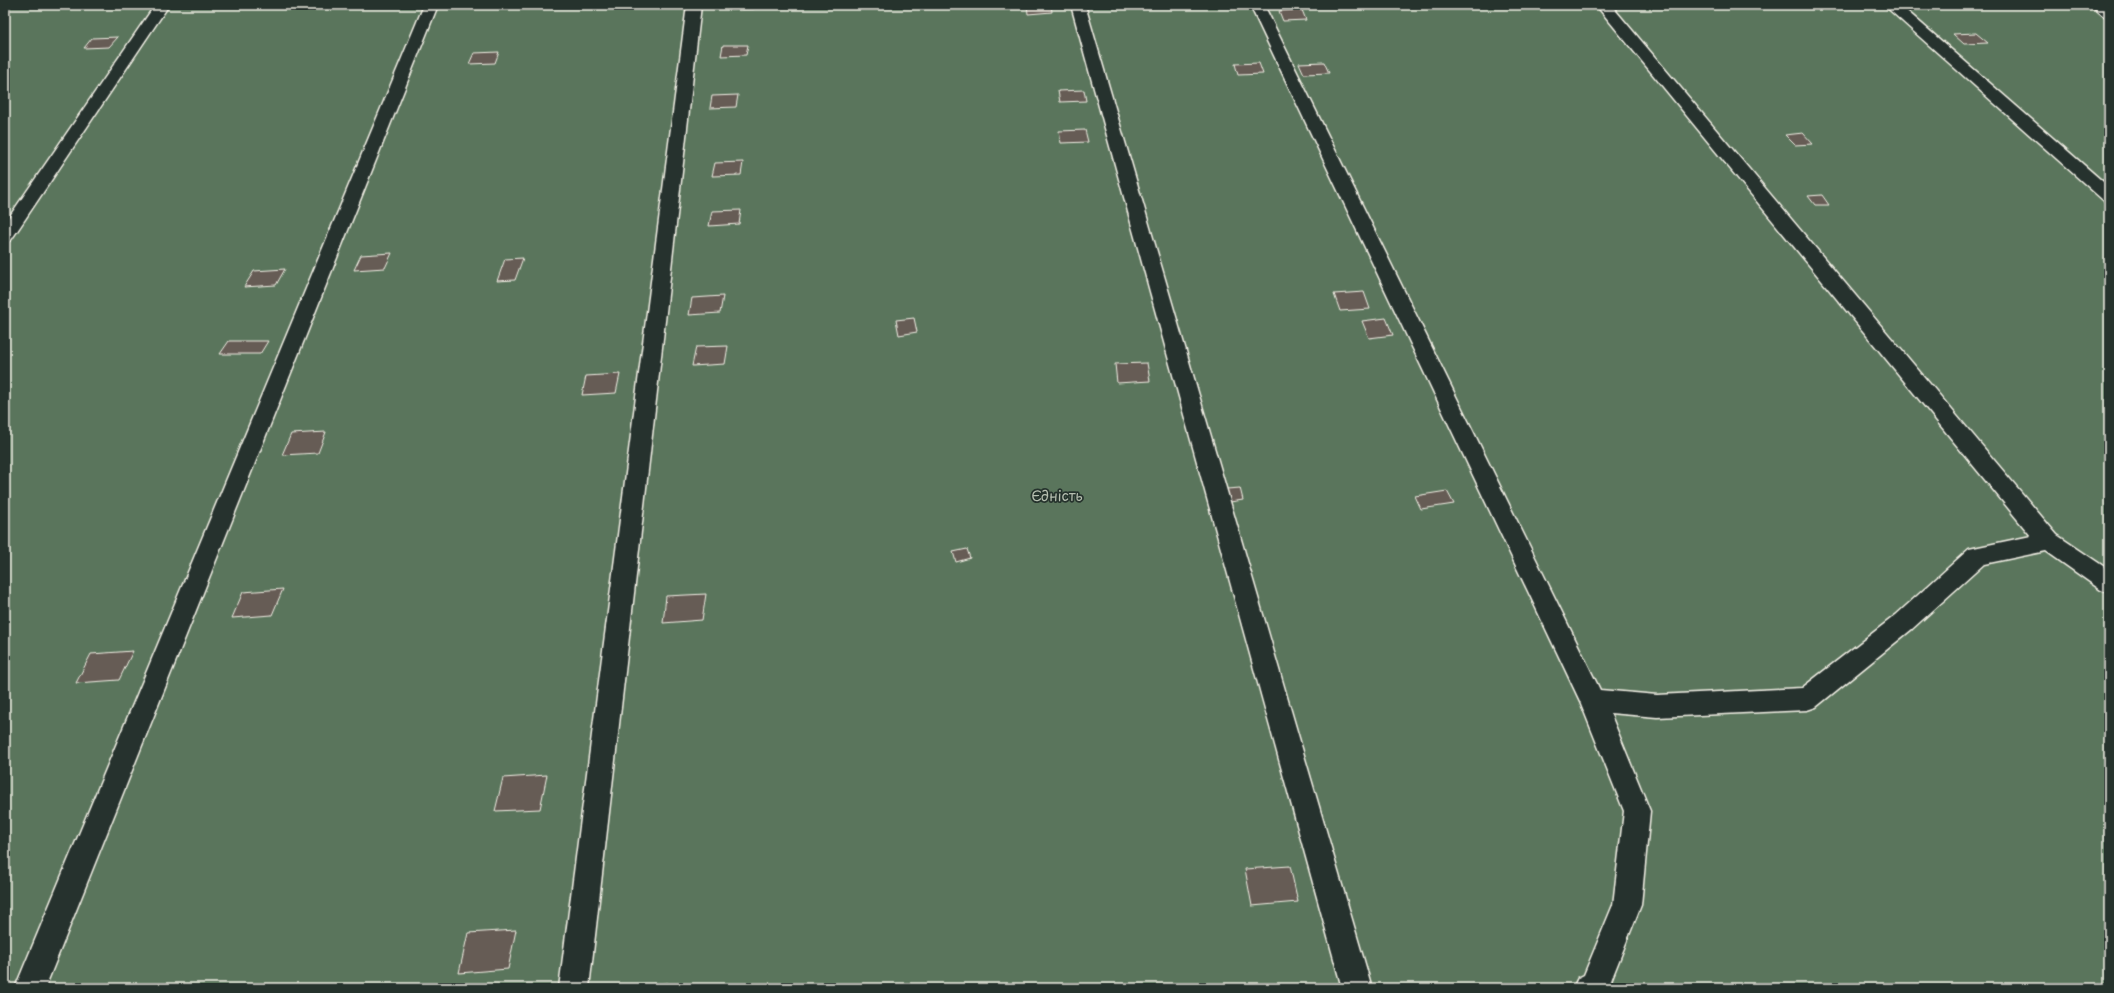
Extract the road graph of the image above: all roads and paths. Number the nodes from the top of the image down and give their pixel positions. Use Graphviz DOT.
graph roads {
  1 [pos="162,5"];
  2 [pos="431,5"];
  3 [pos="694,5"];
  4 [pos="1078,5"];
  5 [pos="1258,5"];
  6 [pos="1603,5"];
  7 [pos="1890,5"];
  8 [pos="2098,5"];
  9 [pos="2109,13"];
  10 [pos="2109,196"];
  11 [pos="5,236"];
  12 [pos="2049,541"];
  13 [pos="2109,583"];
  14 [pos="1592,700"];
  15 [pos="30,988"];
  16 [pos="574,988"];
  17 [pos="1357,988"];
  18 [pos="1588,988"];
  1 -- 11 [label="lane"];
  2 -- 15 [label="lane"];
  3 -- 16 [label="lane"];
  4 -- 17 [label="lane"];
  5 -- 14 [label="lane"];
  6 -- 12 [label="lane"];
  7 -- 10 [label="lane"];
  8 -- 9 [label="lane"];
  12 -- 13 [label="lane"];
  12 -- 14 [label="lane"];
  14 -- 18 [label="lane"];
}
